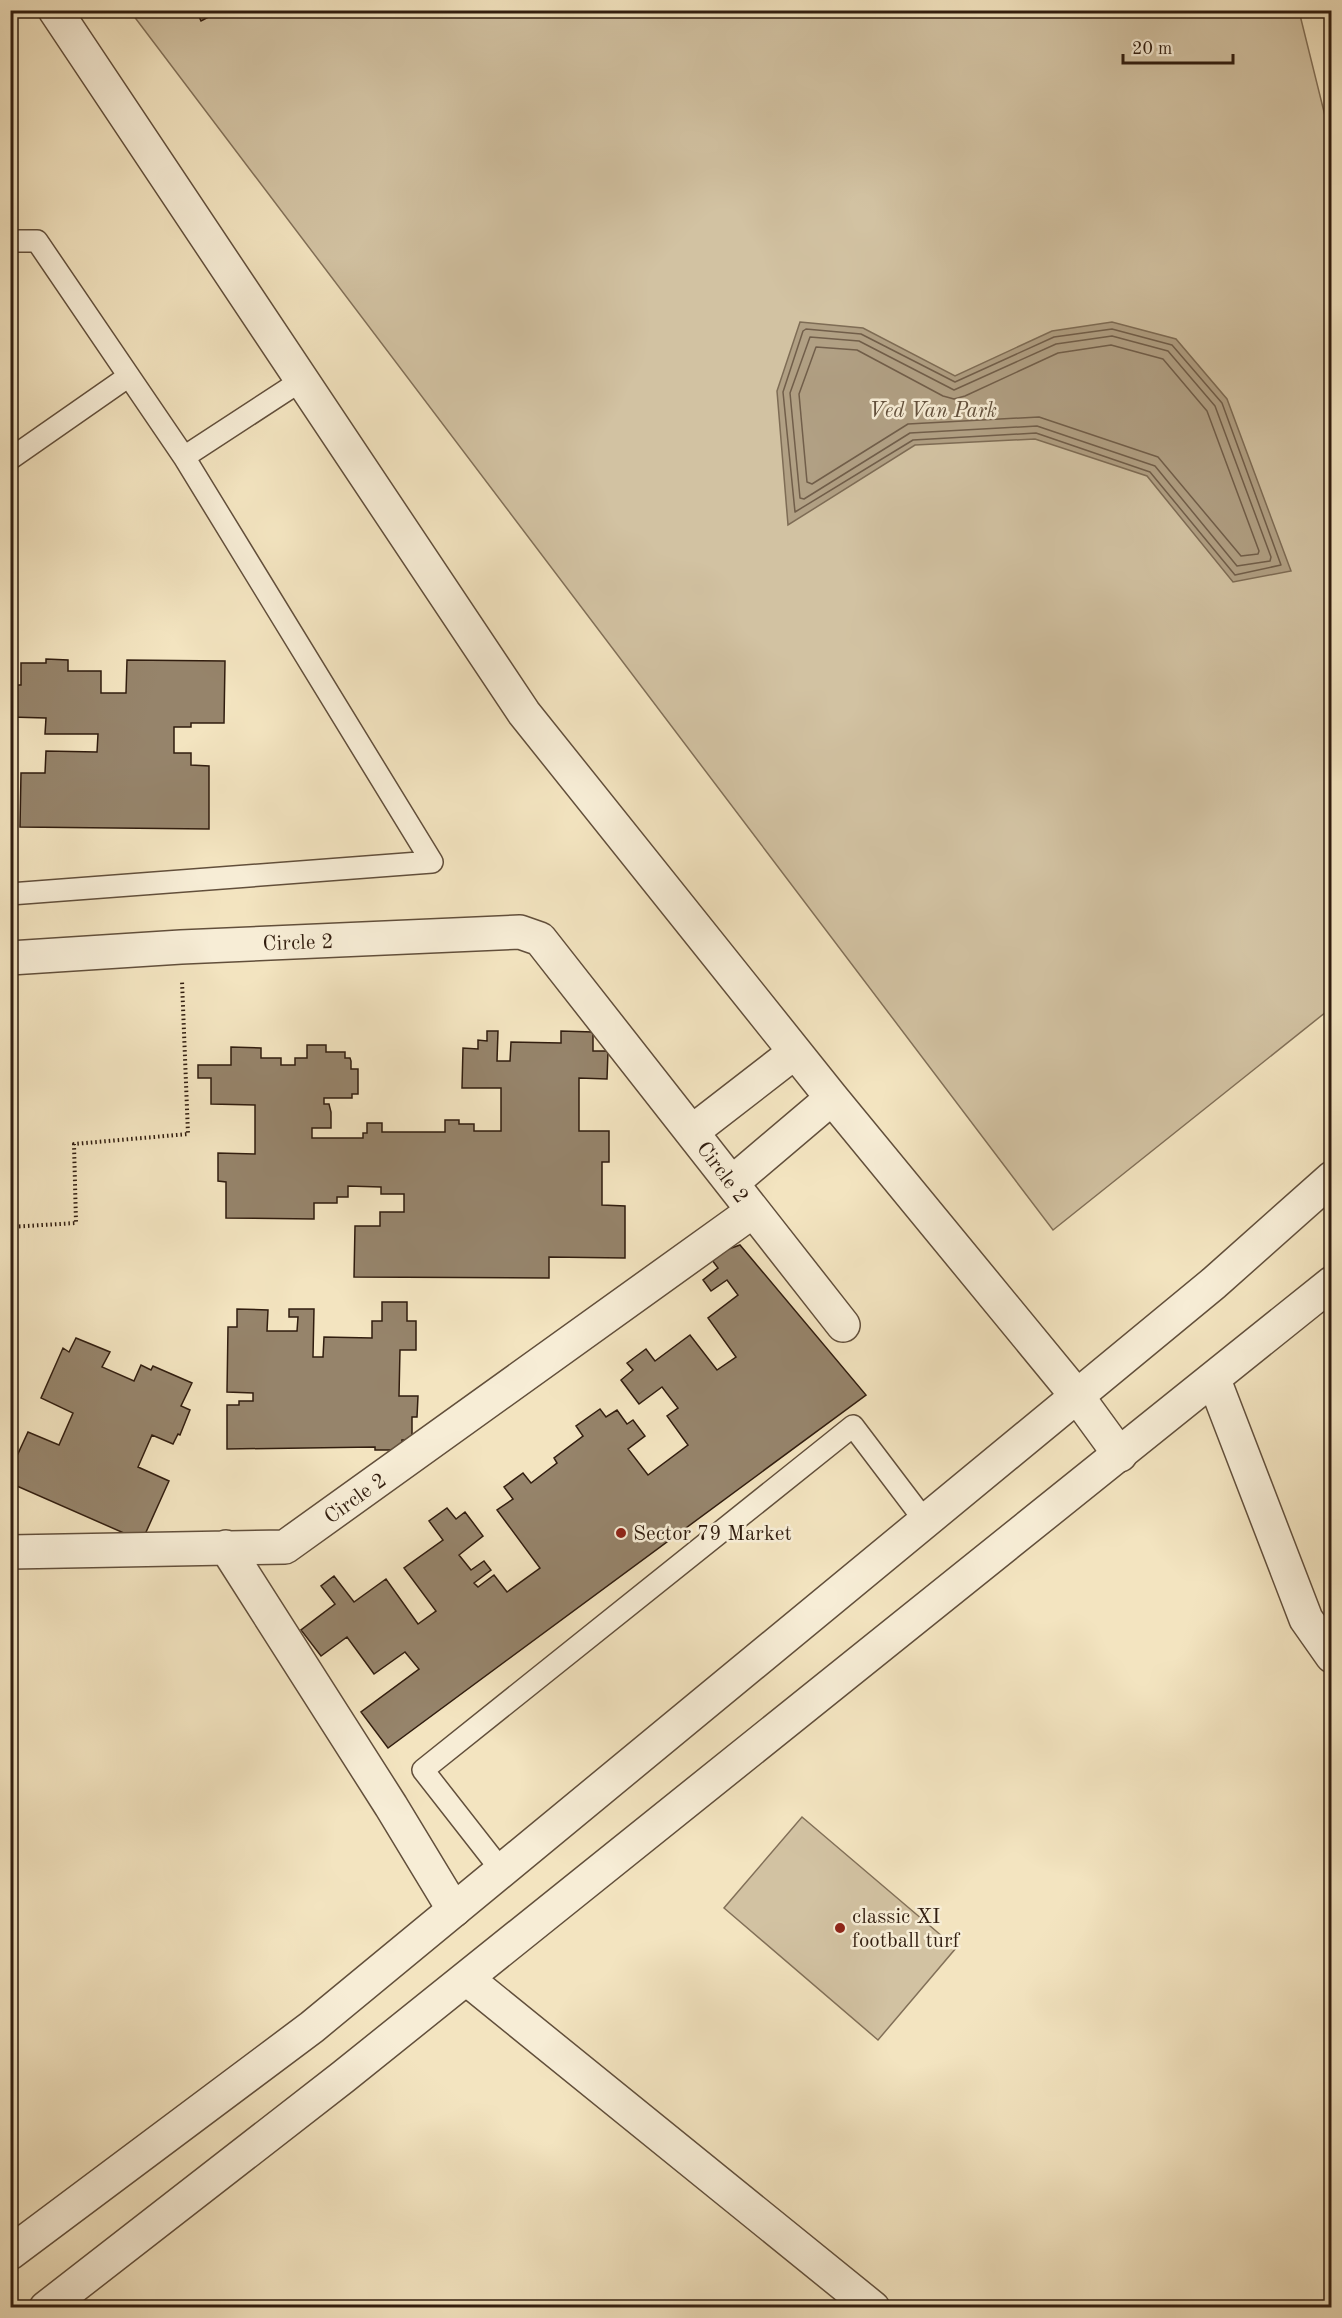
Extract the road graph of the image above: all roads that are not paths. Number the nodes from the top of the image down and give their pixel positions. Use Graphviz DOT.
graph roads {
  1 [pos="55,10"];
  2 [pos="10,241"];
  3 [pos="129,376"];
  4 [pos="302,380"];
  5 [pos="184,458"];
  6 [pos="10,459"];
  7 [pos="10,894"];
  8 [pos="10,958"];
  9 [pos="795,1052"];
  10 [pos="832,1098"];
  11 [pos="693,1131"];
  12 [pos="1332,1178"];
  13 [pos="733,1182"];
  14 [pos="753,1211"];
  15 [pos="1332,1283"];
  16 [pos="843,1325"];
  17 [pos="1214,1380"];
  18 [pos="1077,1396"];
  19 [pos="1120,1455"];
  20 [pos="925,1521"];
  21 [pos="226,1547"];
  22 [pos="10,1552"];
  23 [pos="1332,1656"];
  24 [pos="502,1871"];
  25 [pos="453,1910"];
  26 [pos="467,1979"];
  27 [pos="10,2253"];
  28 [pos="46,2307"];
  29 [pos="873,2307"];
  1 -- 4 [label="street"];
  2 -- 3 [label="lane"];
  3 -- 5 [label="lane"];
  3 -- 6 [label="lane"];
  4 -- 5 [label="lane"];
  4 -- 9 [label="street"];
  5 -- 7 [label="lane"];
  8 -- 11 [label="street, Circle 2"];
  9 -- 10 [label="street"];
  9 -- 11 [label="street"];
  10 -- 13 [label="street"];
  10 -- 18 [label="street"];
  11 -- 13 [label="street, Circle 2"];
  12 -- 18 [label="street"];
  13 -- 14 [label="street, Circle 2"];
  14 -- 16 [label="street"];
  14 -- 21 [label="street, Circle 2"];
  15 -- 17 [label="street"];
  17 -- 19 [label="street"];
  17 -- 23 [label="street"];
  18 -- 19 [label="street"];
  18 -- 20 [label="street"];
  19 -- 26 [label="street"];
  20 -- 24 [label="street"];
  20 -- 24 [label="lane"];
  21 -- 22 [label="street, Circle 2"];
  21 -- 25 [label="street"];
  24 -- 25 [label="street"];
  25 -- 27 [label="street"];
  26 -- 28 [label="street"];
  26 -- 29 [label="street"];
}
